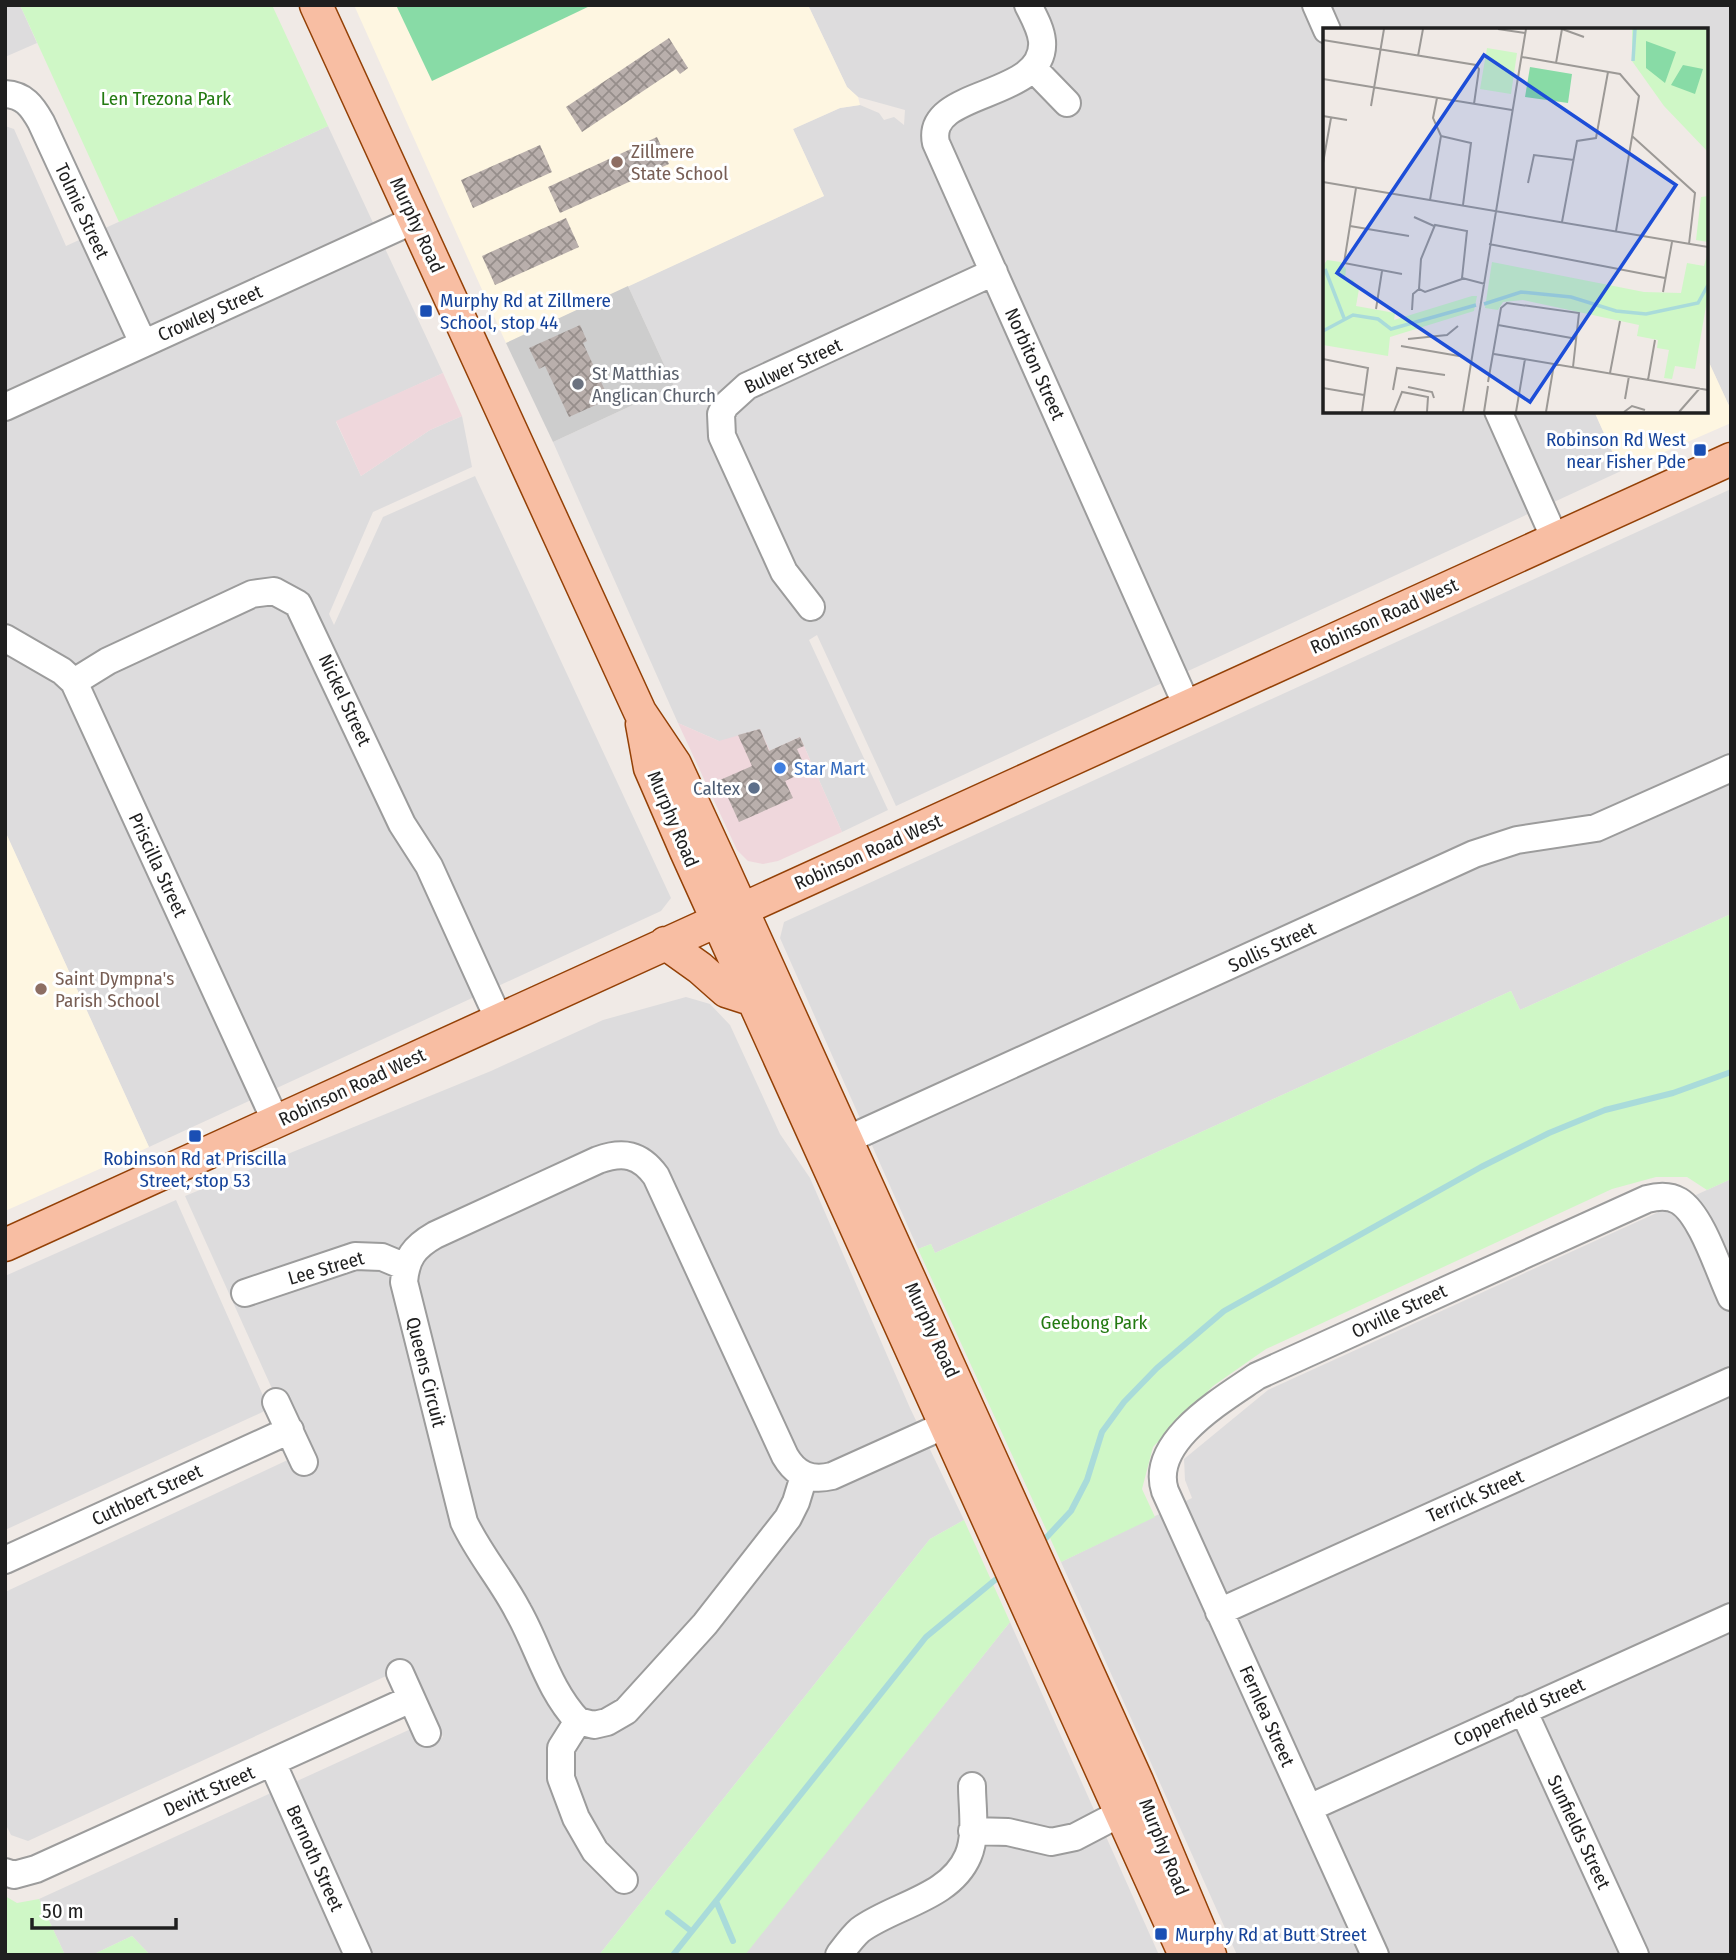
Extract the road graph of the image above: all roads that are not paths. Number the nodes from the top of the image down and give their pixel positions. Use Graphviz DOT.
graph roads {
  1 [pos="316,5"];
  2 [pos="1028,5"];
  3 [pos="1316,5"];
  4 [pos="1326,28"];
  5 [pos="1033,68"];
  6 [pos="5,94"];
  7 [pos="1067,103"];
  8 [pos="414,219"];
  9 [pos="994,272"];
  10 [pos="143,343"];
  11 [pos="5,407"];
  12 [pos="1499,413"];
  13 [pos="1731,459"];
  14 [pos="1555,539"];
  15 [pos="811,607"];
  16 [pos="5,638"];
  17 [pos="74,682"];
  18 [pos="1187,706"];
  19 [pos="1731,768"];
  20 [pos="729,915"];
  21 [pos="665,943"];
  22 [pos="754,1000"];
  23 [pos="499,1020"];
  24 [pos="276,1122"];
  25 [pos="834,1146"];
  26 [pos="5,1245"];
  27 [pos="406,1267"];
  28 [pos="245,1293"];
  29 [pos="1731,1297"];
  30 [pos="1731,1381"];
  31 [pos="276,1402"];
  32 [pos="957,1419"];
  33 [pos="290,1430"];
  34 [pos="304,1462"];
  35 [pos="804,1476"];
  36 [pos="1161,1476"];
  37 [pos="5,1560"];
  38 [pos="1219,1612"];
  39 [pos="1730,1621"];
  40 [pos="400,1673"];
  41 [pos="411,1699"];
  42 [pos="1523,1710"];
  43 [pos="578,1721"];
  44 [pos="427,1733"];
  45 [pos="272,1762"];
  46 [pos="972,1786"];
  47 [pos="1309,1808"];
  48 [pos="1119,1814"];
  49 [pos="972,1831"];
  50 [pos="5,1872"];
  51 [pos="624,1880"];
  52 [pos="845,1951"];
  53 [pos="358,1955"];
  54 [pos="1185,1955"];
  55 [pos="1210,1955"];
  56 [pos="1376,1955"];
  57 [pos="1635,1955"];
  1 -- 8 [label="main road, Murphy Road"];
  2 -- 5 [label="street"];
  3 -- 4 [label="street"];
  5 -- 7 [label="street"];
  5 -- 9 [label="street, Norbiton Street"];
  6 -- 10 [label="street, Tolmie Street"];
  8 -- 10 [label="street, Crowley Street"];
  8 -- 20 [label="main road, Murphy Road"];
  9 -- 15 [label="street, Bulwer Street"];
  9 -- 18 [label="street, Norbiton Street"];
  10 -- 11 [label="street, Crowley Street"];
  12 -- 14 [label="street"];
  13 -- 14 [label="main road, Robinson Road West"];
  14 -- 18 [label="main road, Robinson Road West"];
  16 -- 17 [label="street, Priscilla Street"];
  17 -- 23 [label="street, Nickel Street"];
  17 -- 24 [label="street, Priscilla Street"];
  18 -- 20 [label="main road, Robinson Road West"];
  19 -- 25 [label="street, Sollis Street"];
  20 -- 21 [label="main road, Robinson Road West"];
  20 -- 22 [label="main road, Murphy Road"];
  20 -- 25 [label="main road, Murphy Road"];
  21 -- 22 [label="main road"];
  21 -- 23 [label="main road, Robinson Road West"];
  22 -- 25 [label="main road, Murphy Road"];
  23 -- 24 [label="main road, Robinson Road West"];
  24 -- 26 [label="main road, Robinson Road West"];
  25 -- 32 [label="main road, Murphy Road"];
  27 -- 28 [label="street, Lee Street"];
  27 -- 35 [label="street"];
  27 -- 43 [label="street, Queens Circuit"];
  29 -- 36 [label="street, Orville Street"];
  30 -- 38 [label="street, Terrick Street"];
  31 -- 33 [label="street"];
  32 -- 35 [label="street"];
  32 -- 48 [label="main road, Murphy Road"];
  32 -- 55 [label="main road, Murphy Road"];
  33 -- 34 [label="street"];
  33 -- 37 [label="street, Cuthbert Street"];
  35 -- 43 [label="street"];
  36 -- 38 [label="street, Fernlea Street"];
  38 -- 47 [label="street, Fernlea Street"];
  39 -- 42 [label="street, Copperfield Street"];
  40 -- 41 [label="street"];
  41 -- 44 [label="street"];
  41 -- 45 [label="street, Devitt Street"];
  42 -- 47 [label="street, Copperfield Street"];
  42 -- 57 [label="street, Sunfields Street"];
  43 -- 51 [label="street"];
  45 -- 50 [label="street, Devitt Street"];
  45 -- 53 [label="street, Bernoth Street"];
  46 -- 49 [label="street"];
  47 -- 56 [label="street, Fernlea Street"];
  48 -- 49 [label="street"];
  48 -- 54 [label="main road, Murphy Road"];
  49 -- 52 [label="street"];
}
